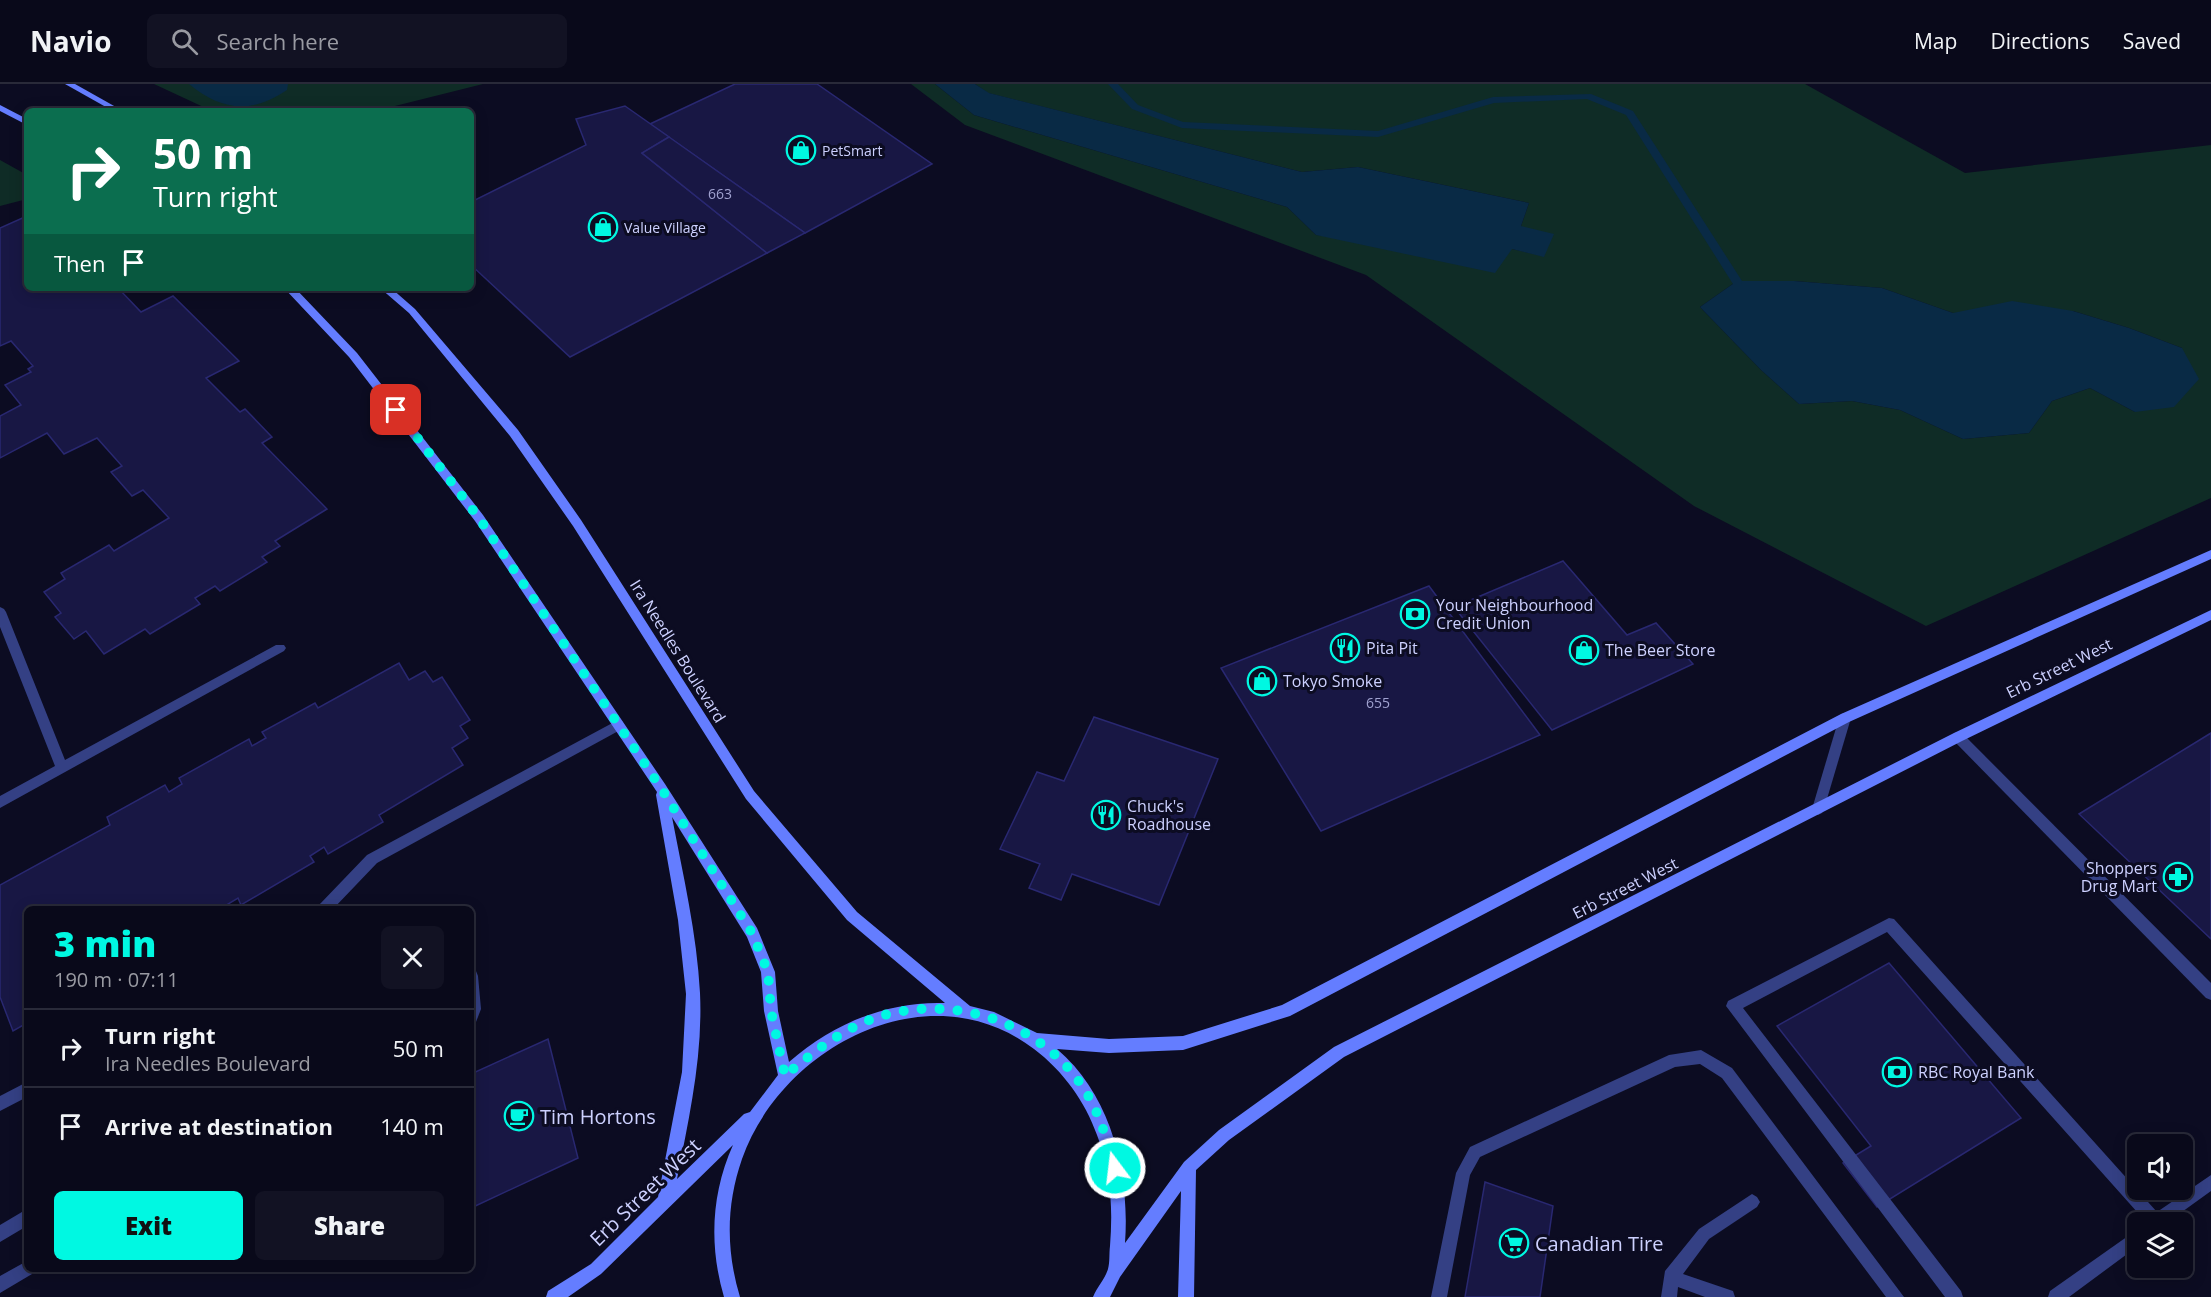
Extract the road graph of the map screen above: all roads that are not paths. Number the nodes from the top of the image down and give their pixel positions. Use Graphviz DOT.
graph roads {
  1 [pos="69,84"];
  2 [pos="0,108"];
  3 [pos="113,108"];
  4 [pos="24,120"];
  5 [pos="292,291"];
  6 [pos="389,291"];
  7 [pos="2211,554"];
  8 [pos="0,612"];
  9 [pos="2211,615"];
  10 [pos="280,648"];
  11 [pos="1845,718"];
  12 [pos="618,725"];
  13 [pos="1958,737"];
  14 [pos="62,768"];
  15 [pos="661,788"];
  16 [pos="0,802"];
  17 [pos="1818,809"];
  18 [pos="327,906"];
  19 [pos="2211,993"];
  20 [pos="965,1011"];
  21 [pos="1038,1040"];
  22 [pos="785,1076"];
  23 [pos="24,1091"];
  24 [pos="0,1104"];
  25 [pos="758,1110"];
  26 [pos="1189,1167"];
  27 [pos="2211,1182"];
  28 [pos="665,1202"];
  29 [pos="1752,1202"];
  30 [pos="2147,1212"];
  31 [pos="2170,1212"];
  32 [pos="24,1219"];
  33 [pos="0,1234"];
  34 [pos="2127,1244"];
  35 [pos="24,1271"];
  36 [pos="1115,1271"];
  37 [pos="1671,1276"];
  38 [pos="0,1285"];
  39 [pos="554,1297"];
  40 [pos="732,1297"];
  41 [pos="1101,1297"];
  42 [pos="1186,1297"];
  43 [pos="1439,1297"];
  44 [pos="1669,1297"];
  45 [pos="1727,1297"];
  46 [pos="1896,1297"];
  47 [pos="1955,1297"];
  48 [pos="2056,1297"];
  1 -- 3 [label="main road"];
  2 -- 4 [label="main road"];
  5 -- 12 [label="main road"];
  6 -- 20 [label="main road, Ira Needles Boulevard"];
  7 -- 11 [label="main road"];
  8 -- 14 [label="lane"];
  9 -- 13 [label="main road, Erb Street West"];
  10 -- 14 [label="lane"];
  11 -- 17 [label="lane"];
  11 -- 21 [label="main road"];
  12 -- 15 [label="main road"];
  12 -- 18 [label="lane"];
  13 -- 17 [label="main road, Erb Street West"];
  13 -- 19 [label="lane"];
  14 -- 16 [label="lane"];
  15 -- 22 [label="main road"];
  15 -- 28 [label="main road"];
  17 -- 26 [label="main road, Erb Street West"];
  20 -- 21 [label="main road"];
  20 -- 22 [label="main road"];
  21 -- 36 [label="main road"];
  22 -- 25 [label="main road"];
  23 -- 24 [label="lane"];
  25 -- 28 [label="main road, Erb Street West"];
  25 -- 40 [label="main road"];
  26 -- 36 [label="main road, Erb Street West"];
  26 -- 42 [label="main road"];
  27 -- 31 [label="lane"];
  28 -- 39 [label="main road, Erb Street West"];
  29 -- 37 [label="lane"];
  30 -- 47 [label="lane"];
  32 -- 33 [label="lane"];
  34 -- 48 [label="lane"];
  35 -- 38 [label="lane"];
  36 -- 41 [label="main road, Erb Street West"];
  37 -- 44 [label="lane"];
  37 -- 45 [label="lane"];
  43 -- 46 [label="lane"];
}
